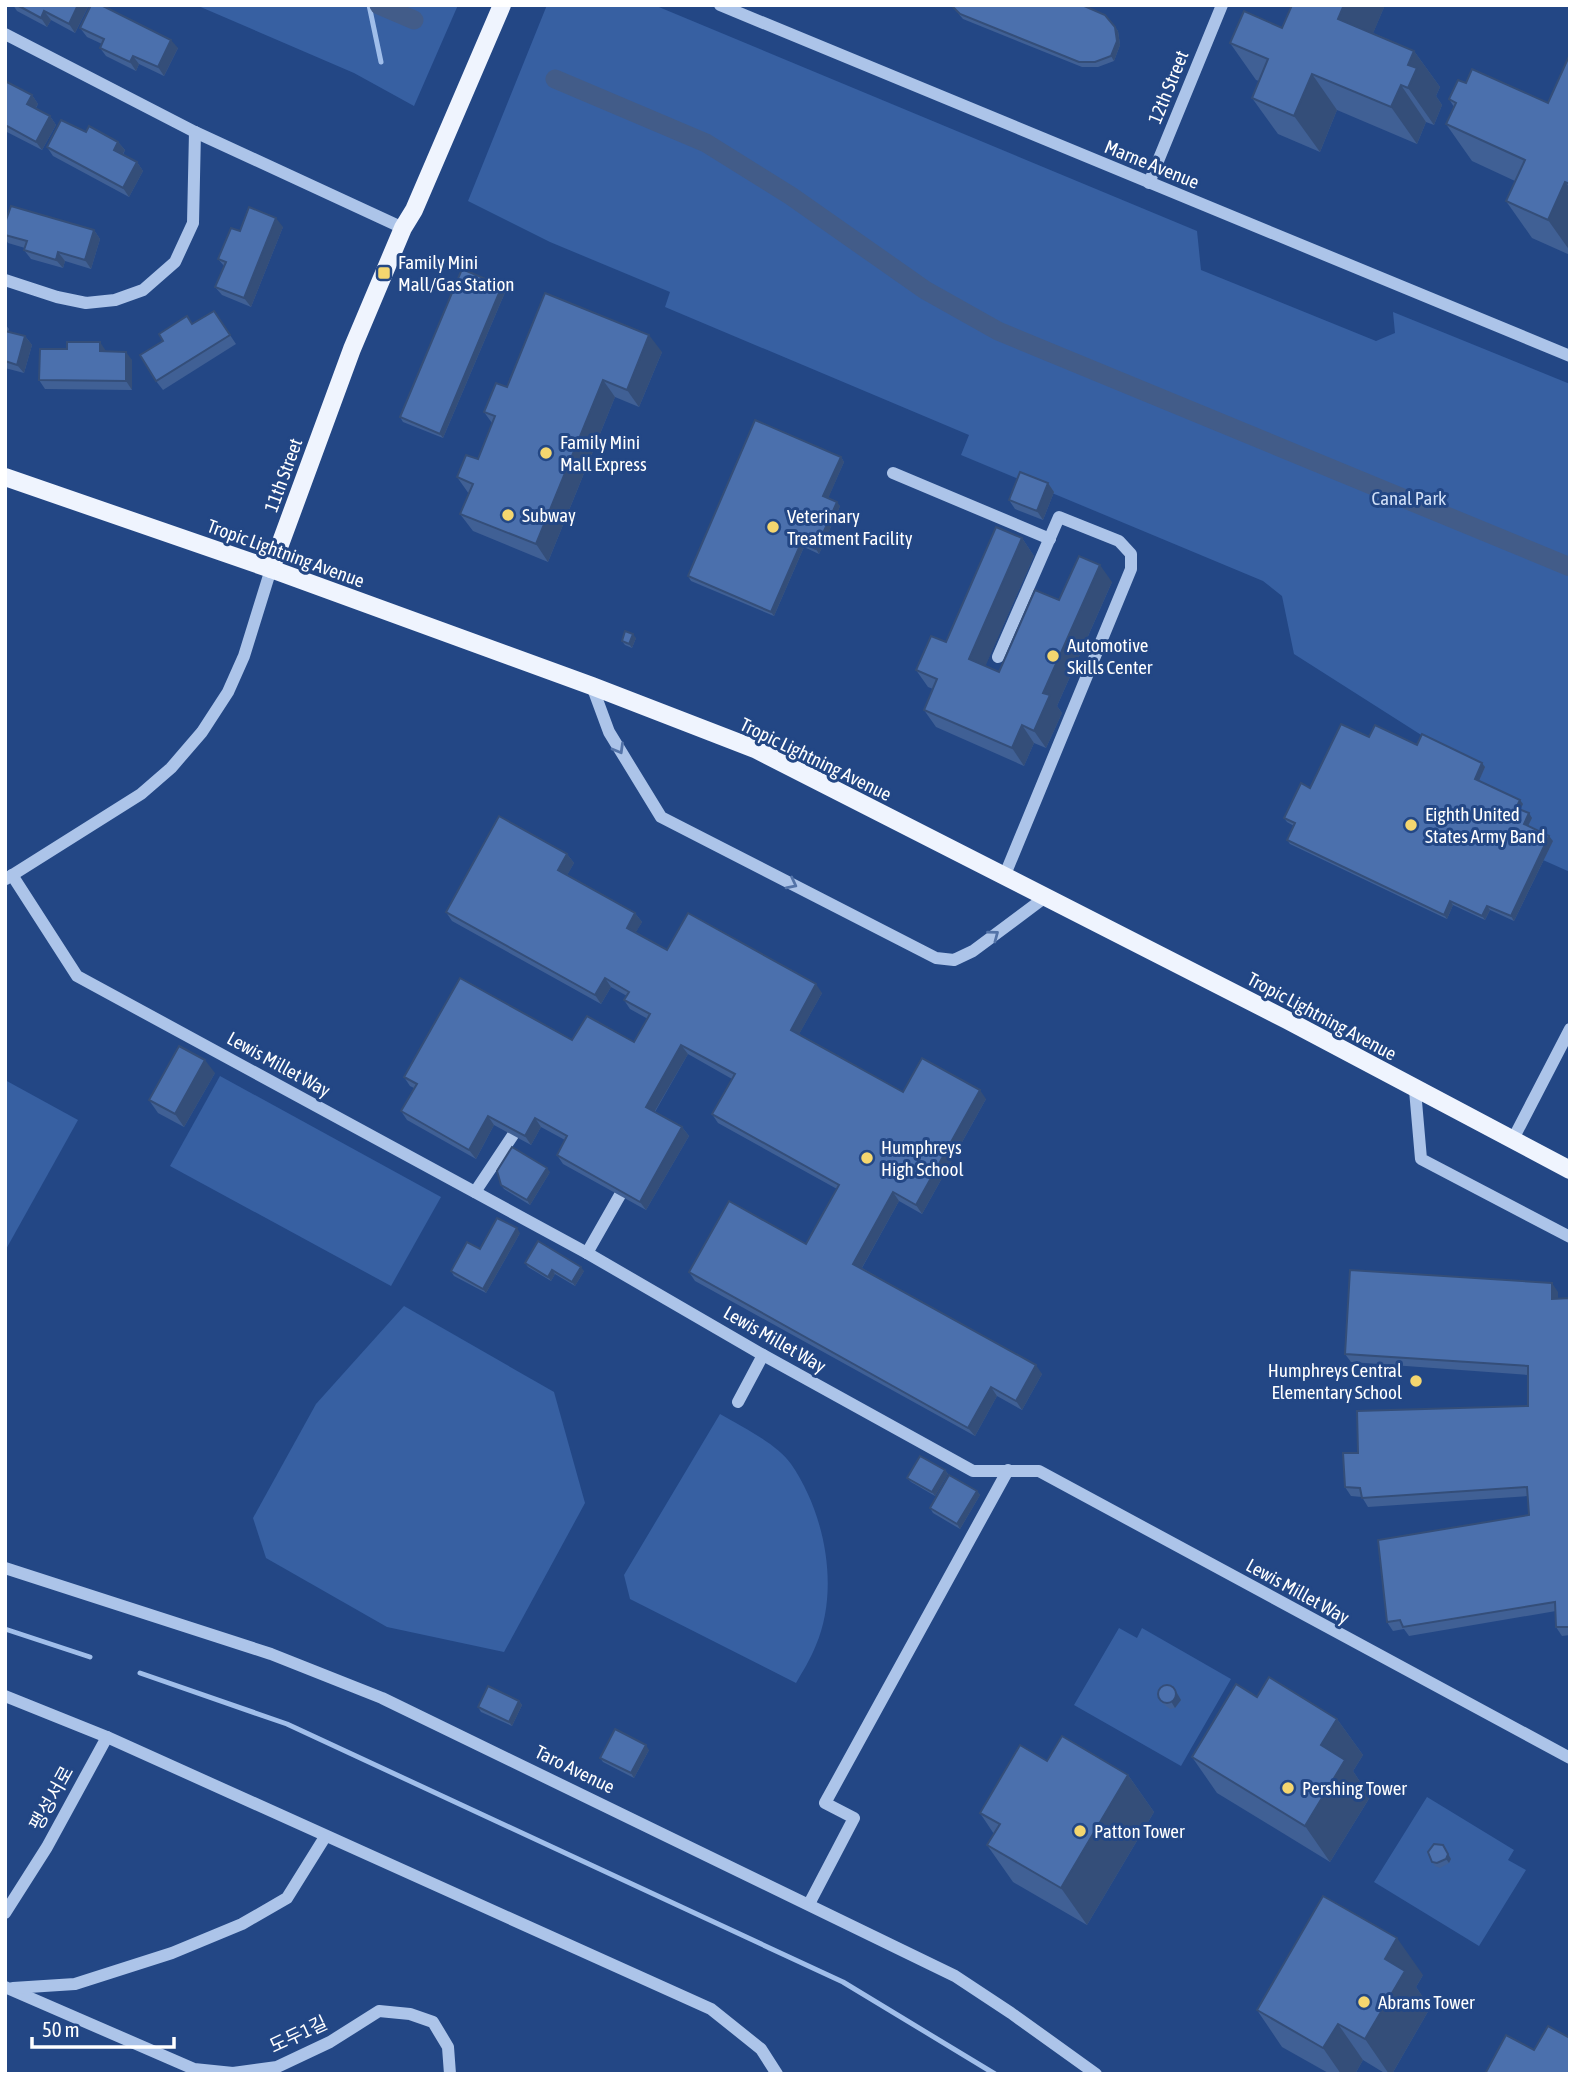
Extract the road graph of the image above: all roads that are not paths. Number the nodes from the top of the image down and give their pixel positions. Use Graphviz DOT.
graph roads {
  1 [pos="502,5"];
  2 [pos="720,5"];
  3 [pos="1222,5"];
  4 [pos="5,34"];
  5 [pos="195,132"];
  6 [pos="1149,183"];
  7 [pos="403,228"];
  8 [pos="5,280"];
  9 [pos="1570,356"];
  10 [pos="893,472"];
  11 [pos="5,477"];
  12 [pos="1050,539"];
  13 [pos="271,569"];
  14 [pos="998,657"];
  15 [pos="592,686"];
  16 [pos="9,877"];
  17 [pos="1004,877"];
  18 [pos="1044,898"];
  19 [pos="1570,1029"];
  20 [pos="1415,1090"];
  21 [pos="513,1135"];
  22 [pos="1512,1141"];
  23 [pos="1570,1170"];
  24 [pos="475,1192"];
  25 [pos="620,1195"];
  26 [pos="1570,1237"];
  27 [pos="587,1253"];
  28 [pos="763,1355"];
  29 [pos="738,1402"];
  30 [pos="1008,1470"];
  31 [pos="5,1568"];
  32 [pos="5,1696"];
  33 [pos="107,1737"];
  34 [pos="1570,1758"];
  35 [pos="325,1837"];
  36 [pos="809,1904"];
  37 [pos="5,1913"];
  38 [pos="7,1987"];
  39 [pos="450,2074"];
  40 [pos="777,2074"];
  41 [pos="1096,2074"];
  1 -- 7 [label="main road, 11th Street"];
  2 -- 6 [label="street, Marne Avenue"];
  3 -- 6 [label="street, 12th Street"];
  4 -- 5 [label="street"];
  5 -- 7 [label="street"];
  5 -- 8 [label="street"];
  6 -- 9 [label="street, Marne Avenue"];
  7 -- 13 [label="main road, 11th Street"];
  10 -- 12 [label="street"];
  11 -- 13 [label="main road, Tropic Lightning Avenue"];
  12 -- 14 [label="street"];
  12 -- 17 [label="street"];
  13 -- 15 [label="main road, Tropic Lightning Avenue"];
  13 -- 16 [label="street, 11th Street"];
  15 -- 17 [label="main road, Tropic Lightning Avenue"];
  15 -- 18 [label="street, one-way"];
  16 -- 24 [label="street, Lewis Millet Way"];
  17 -- 18 [label="main road, Tropic Lightning Avenue"];
  18 -- 20 [label="main road, Tropic Lightning Avenue"];
  19 -- 22 [label="street"];
  20 -- 22 [label="main road, Tropic Lightning Avenue"];
  20 -- 26 [label="street"];
  21 -- 24 [label="street"];
  22 -- 23 [label="main road, Tropic Lightning Avenue"];
  24 -- 27 [label="street, Lewis Millet Way"];
  25 -- 27 [label="street"];
  27 -- 28 [label="street, Lewis Millet Way"];
  28 -- 29 [label="street"];
  28 -- 30 [label="street, Lewis Millet Way"];
  30 -- 34 [label="street, Lewis Millet Way"];
  30 -- 36 [label="street"];
  31 -- 36 [label="street, Taro Avenue"];
  32 -- 33 [label="street"];
  33 -- 35 [label="street"];
  33 -- 37 [label="street, 팽성서로"];
  35 -- 38 [label="street"];
  35 -- 40 [label="street"];
  36 -- 41 [label="street, Taro Avenue"];
  38 -- 39 [label="street, 도두1길"];
}
